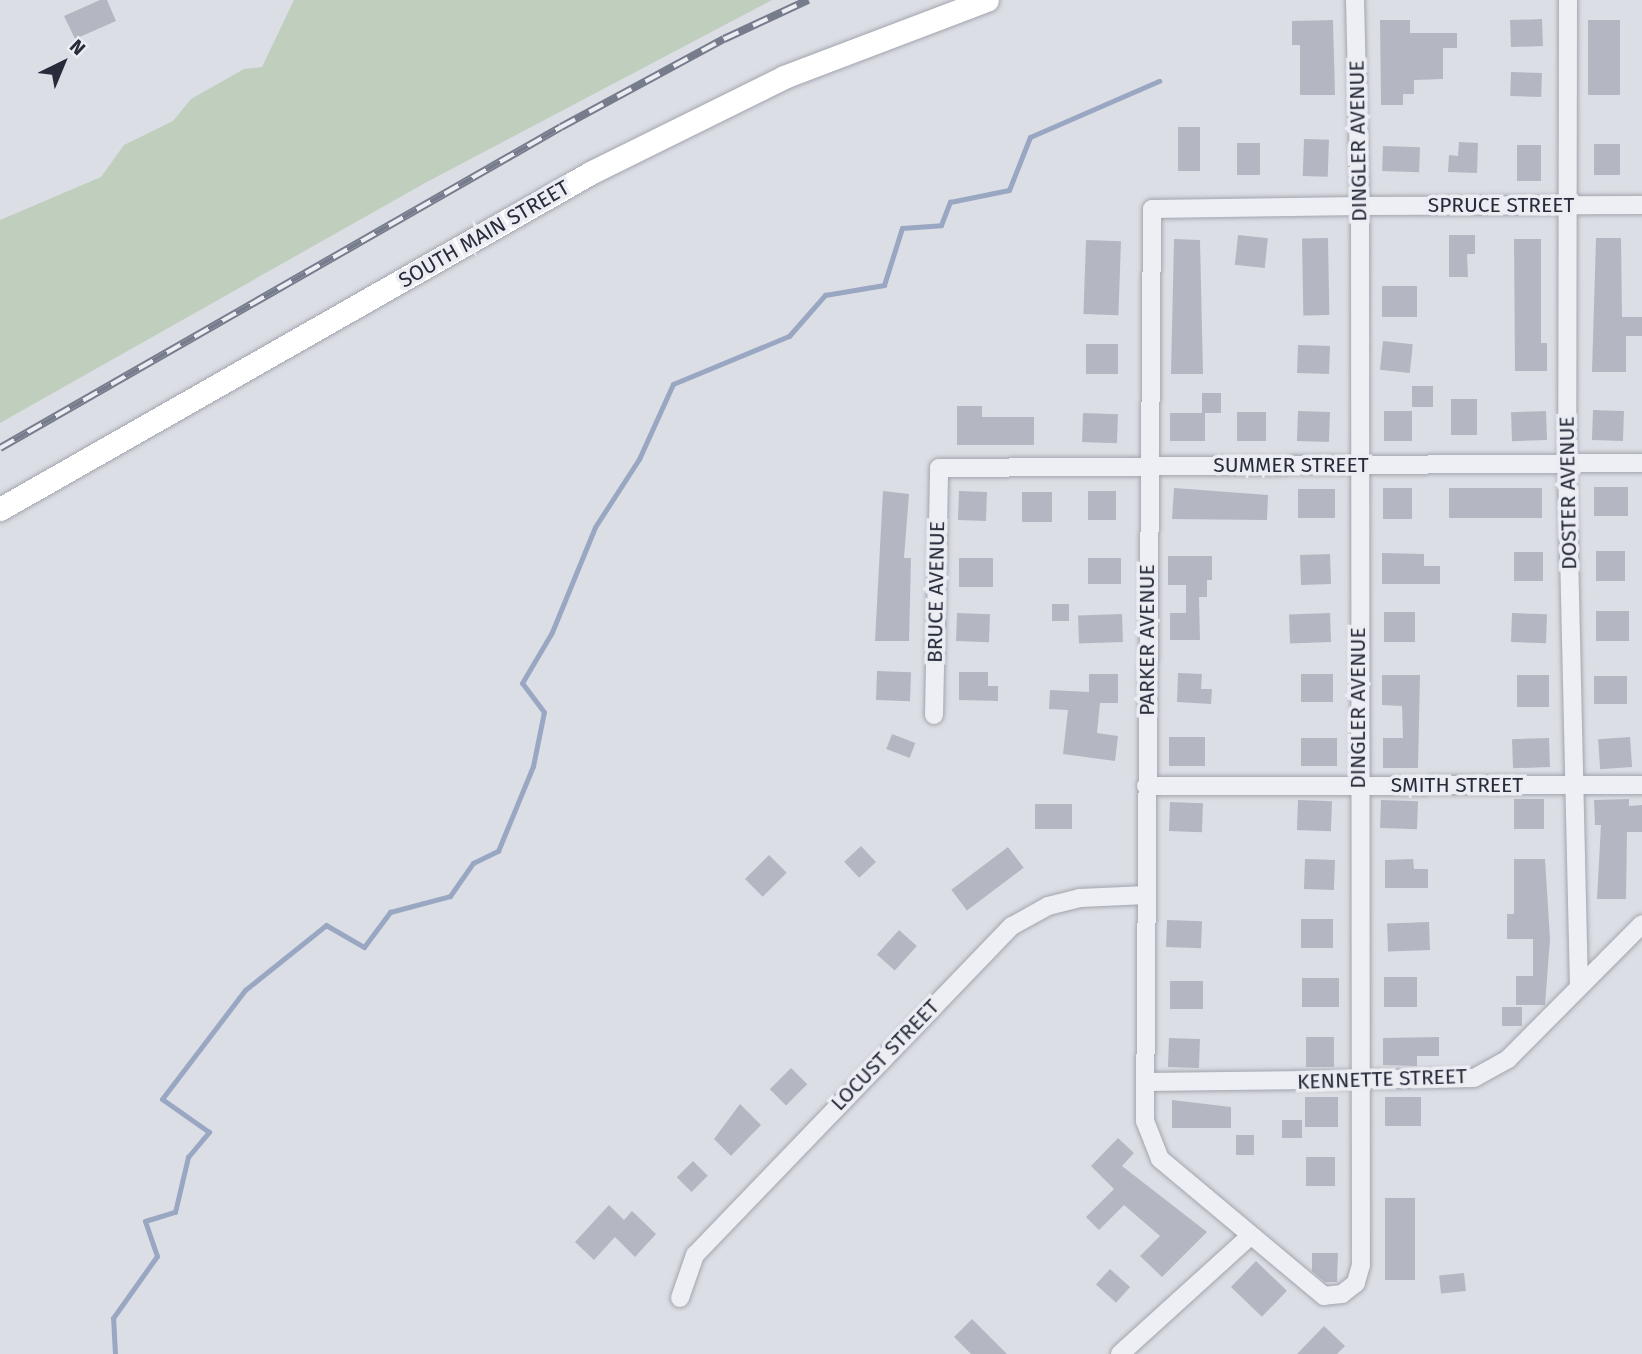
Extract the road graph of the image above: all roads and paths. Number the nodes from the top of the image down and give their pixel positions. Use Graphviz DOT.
graph roads {
  1 [pos="987,0"];
  2 [pos="1355,0"];
  3 [pos="1568,0"];
  4 [pos="1569,205"];
  5 [pos="1642,205"];
  6 [pos="1360,206"];
  7 [pos="1642,463"];
  8 [pos="1357,464"];
  9 [pos="1567,464"];
  10 [pos="1147,466"];
  11 [pos="939,468"];
  12 [pos="0,509"];
  13 [pos="934,715"];
  14 [pos="1573,784"];
  15 [pos="1359,785"];
  16 [pos="1642,785"];
  17 [pos="1146,786"];
  18 [pos="1146,895"];
  19 [pos="1642,924"];
  20 [pos="1579,987"];
  21 [pos="1360,1081"];
  22 [pos="1145,1082"];
  23 [pos="1249,1237"];
  24 [pos="680,1298"];
  25 [pos="1120,1354"];
  1 -- 12 [label="main road, SOUTH MAIN STREET"];
  2 -- 6 [label="street, DINGLER AVENUE"];
  3 -- 4 [label="street, DOSTER AVENUE"];
  4 -- 5 [label="street, SPRUCE STREET"];
  4 -- 6 [label="street, SPRUCE STREET"];
  4 -- 9 [label="street, DOSTER AVENUE"];
  6 -- 8 [label="street, DINGLER AVENUE"];
  6 -- 10 [label="street, PARKER AVENUE"];
  7 -- 9 [label="street, SUMMER STREET"];
  8 -- 9 [label="street, SUMMER STREET"];
  8 -- 10 [label="street, SUMMER STREET"];
  8 -- 15 [label="street, DINGLER AVENUE"];
  9 -- 14 [label="street, DOSTER AVENUE"];
  10 -- 11 [label="street, SUMMER STREET"];
  10 -- 17 [label="street, PARKER AVENUE"];
  11 -- 13 [label="street, BRUCE AVENUE"];
  14 -- 15 [label="street, SMITH STREET"];
  14 -- 16 [label="street, SMITH STREET"];
  14 -- 20 [label="street, DOSTER AVENUE"];
  15 -- 17 [label="street, SMITH STREET"];
  15 -- 21 [label="street, DINGLER AVENUE"];
  17 -- 18 [label="street, PARKER AVENUE"];
  18 -- 22 [label="street, PARKER AVENUE"];
  18 -- 24 [label="street, LOCUST STREET"];
  19 -- 20 [label="street, KENNETTE STREET"];
  20 -- 21 [label="street, KENNETTE STREET"];
  21 -- 22 [label="street, KENNETTE STREET"];
  21 -- 23 [label="street, DINGLER AVENUE"];
  22 -- 23 [label="street, PARKER AVENUE"];
  23 -- 25 [label="street"];
}
